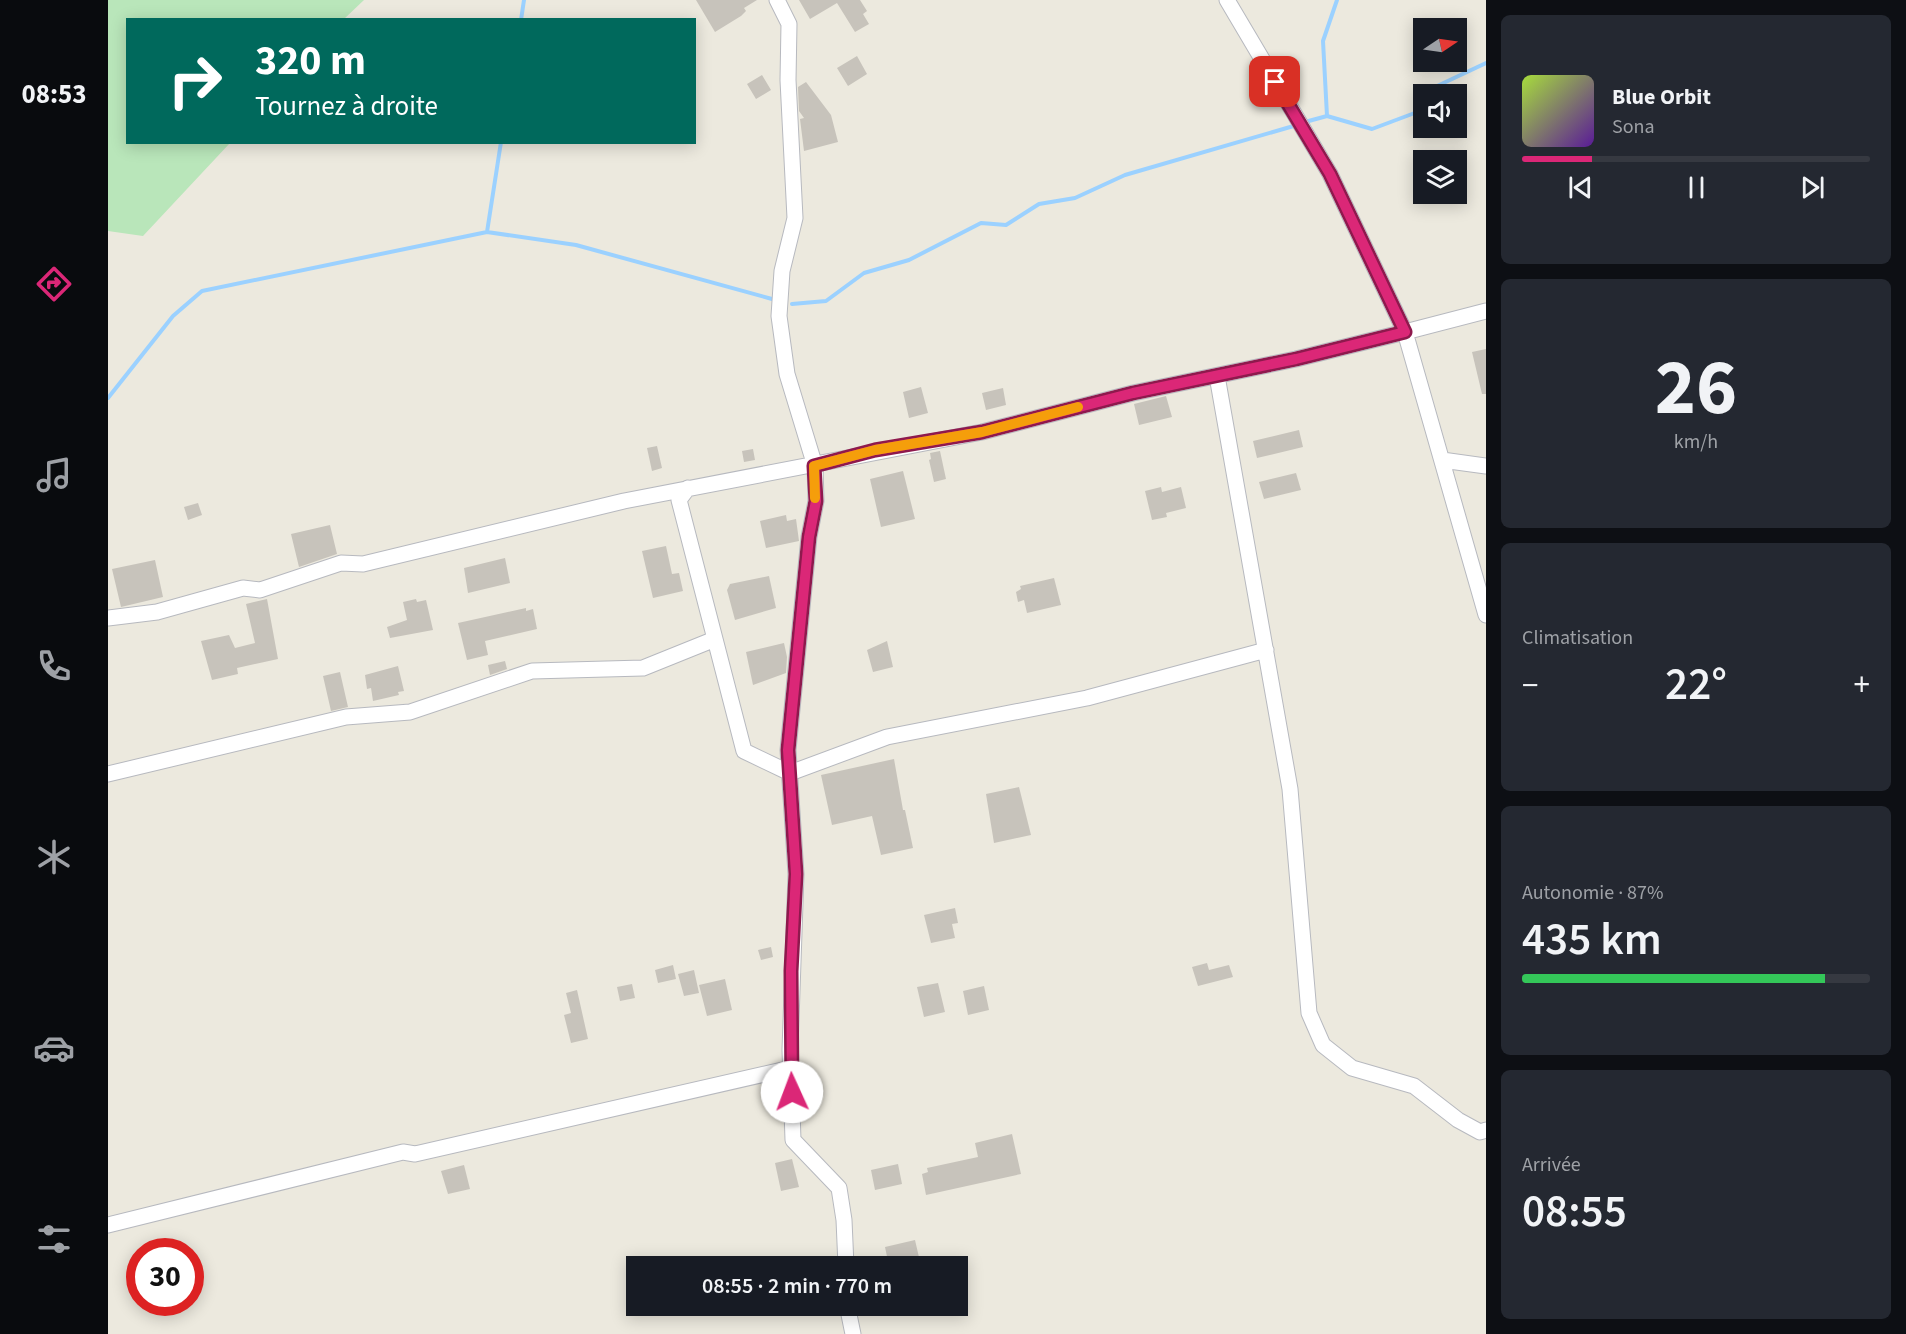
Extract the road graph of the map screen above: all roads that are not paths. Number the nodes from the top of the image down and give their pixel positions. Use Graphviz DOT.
graph roads {
  1 [pos="777,0"];
  2 [pos="1227,0"];
  3 [pos="1486,311"];
  4 [pos="1405,332"];
  5 [pos="1217,376"];
  6 [pos="1442,460"];
  7 [pos="814,466"];
  8 [pos="1486,466"];
  9 [pos="688,488"];
  10 [pos="1486,615"];
  11 [pos="108,618"];
  12 [pos="715,639"];
  13 [pos="1266,650"];
  14 [pos="790,773"];
  15 [pos="108,774"];
  16 [pos="791,1068"];
  17 [pos="1486,1130"];
  18 [pos="108,1225"];
  19 [pos="846,1256"];
  20 [pos="849,1316"];
  21 [pos="853,1334"];
  1 -- 7 [label="street"];
  2 -- 4 [label="street"];
  3 -- 4 [label="street"];
  4 -- 5 [label="street"];
  4 -- 6 [label="street"];
  5 -- 7 [label="street"];
  5 -- 13 [label="street"];
  6 -- 8 [label="street"];
  6 -- 10 [label="street"];
  7 -- 9 [label="street"];
  7 -- 14 [label="street"];
  9 -- 11 [label="street"];
  9 -- 12 [label="street"];
  12 -- 14 [label="street"];
  12 -- 15 [label="street"];
  13 -- 14 [label="street"];
  13 -- 17 [label="street"];
  14 -- 16 [label="street"];
  16 -- 18 [label="street"];
  16 -- 19 [label="street"];
  20 -- 21 [label="street"];
}
